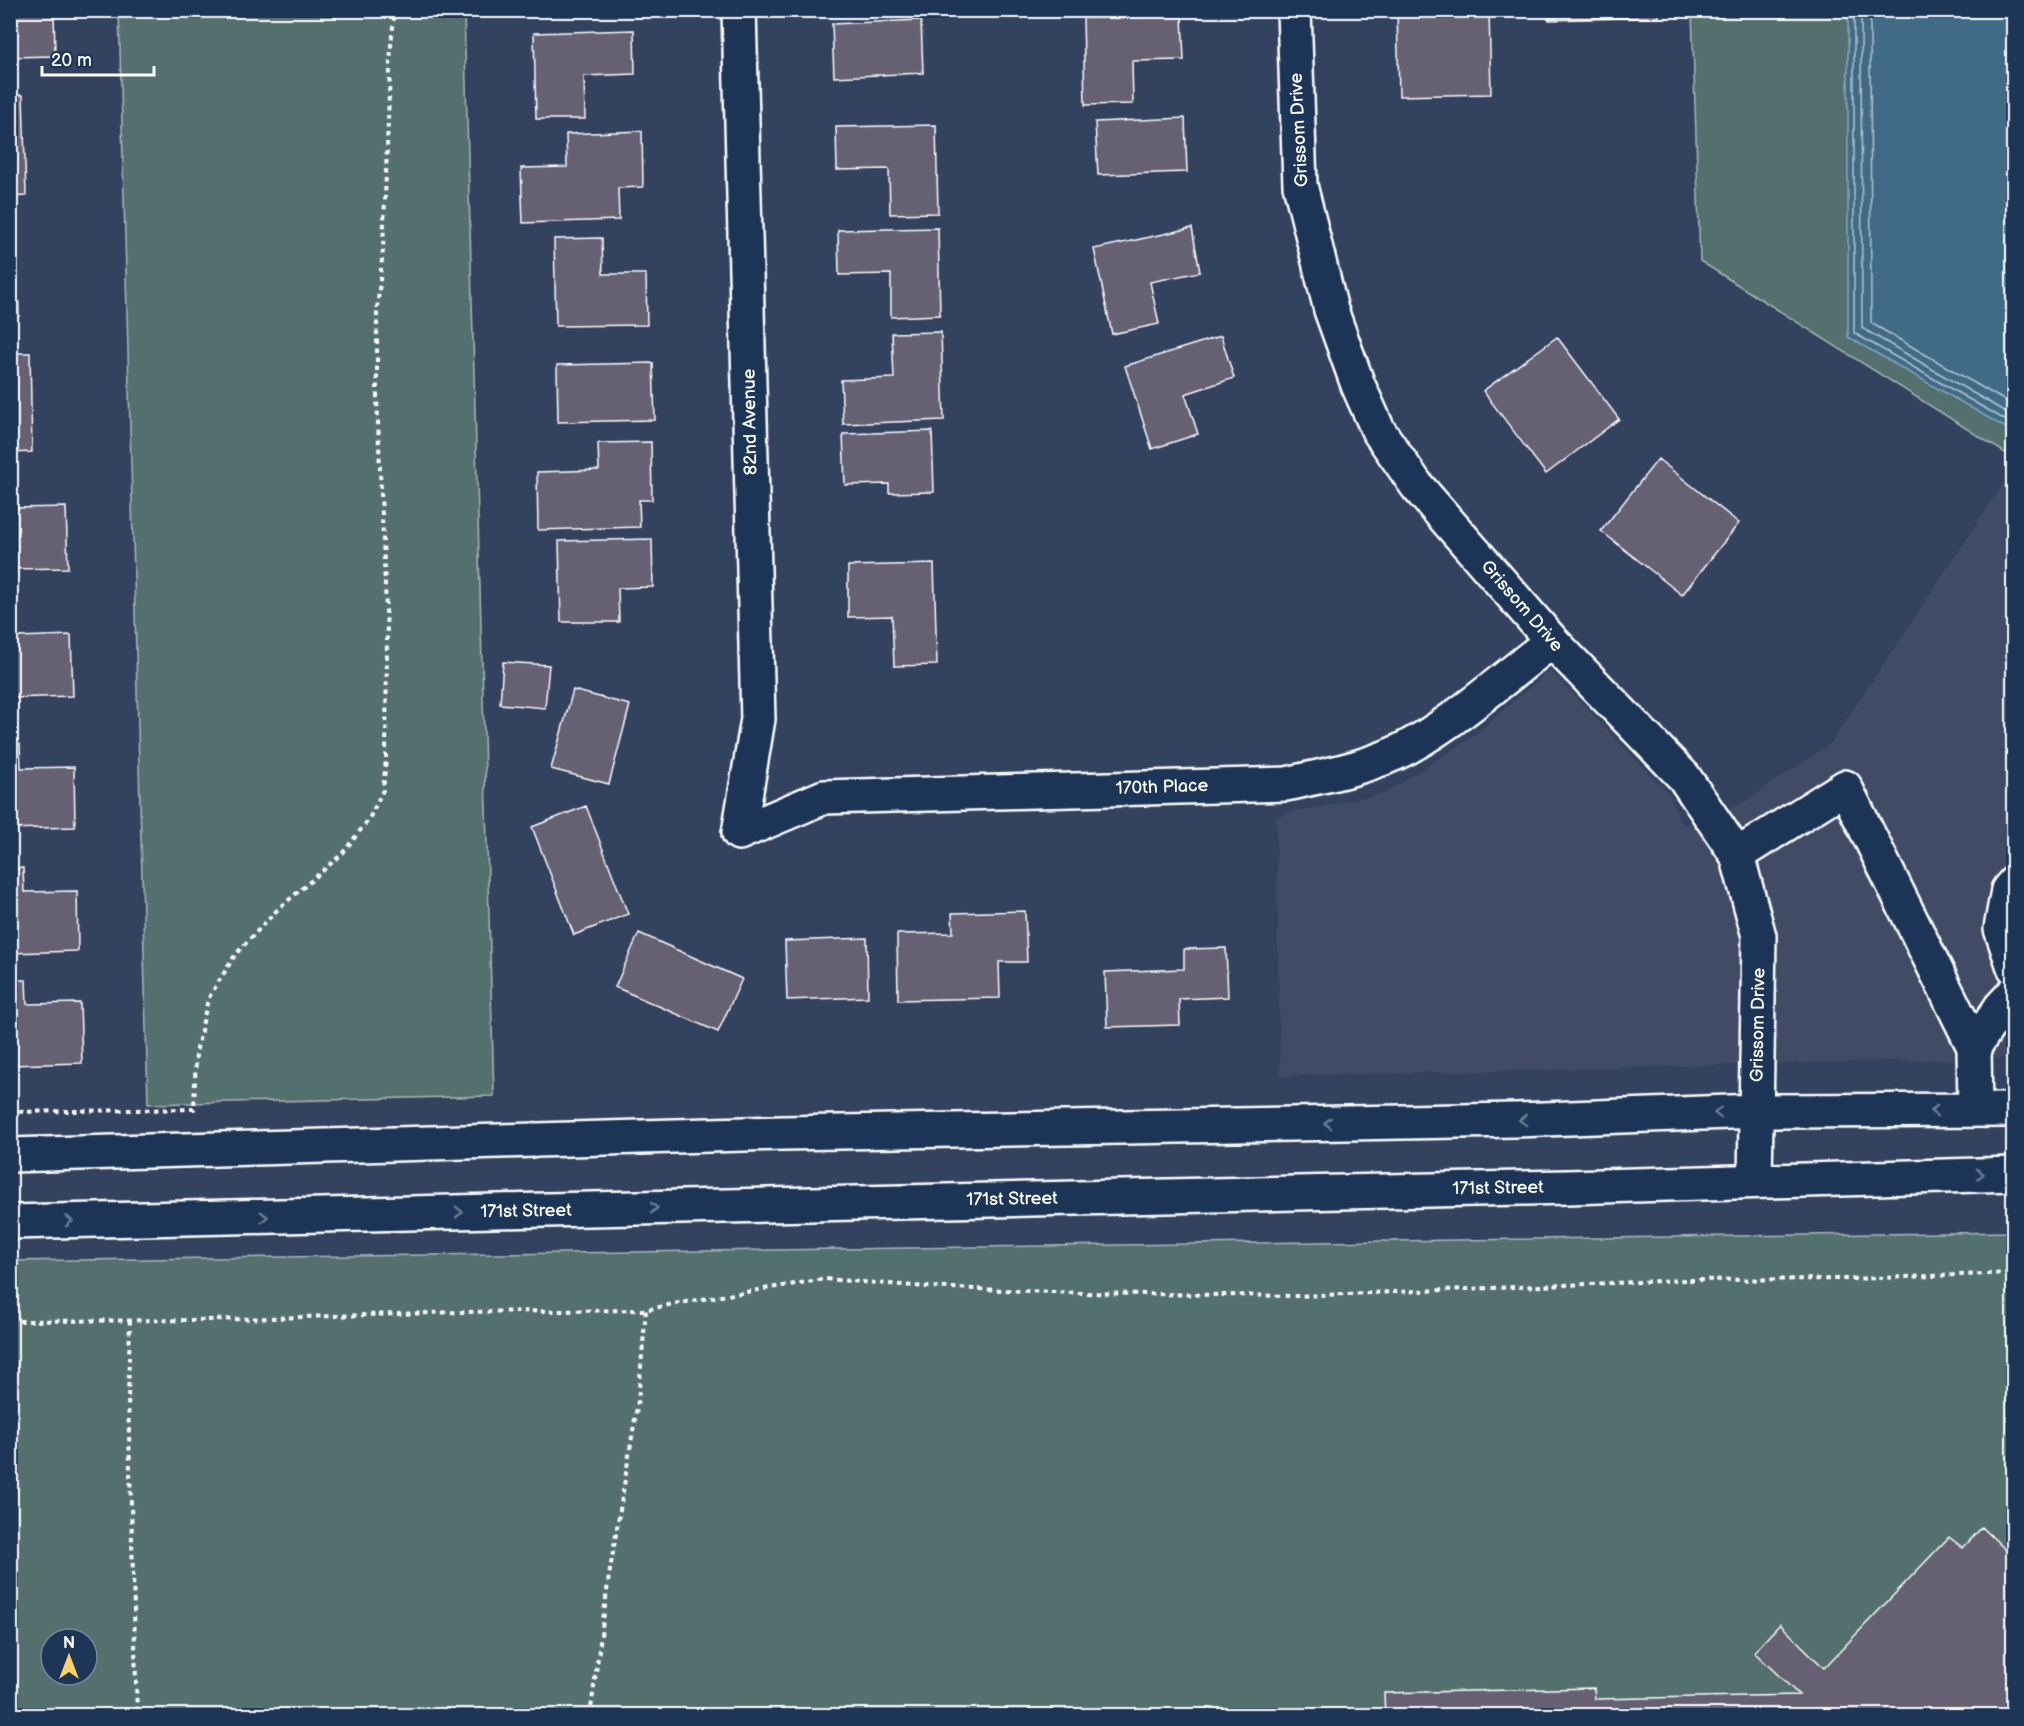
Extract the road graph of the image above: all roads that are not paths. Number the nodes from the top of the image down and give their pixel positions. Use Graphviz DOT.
graph roads {
  1 [pos="740,10"];
  2 [pos="1294,10"];
  3 [pos="1552,641"];
  4 [pos="739,833"];
  5 [pos="1737,855"];
  6 [pos="2013,883"];
  7 [pos="2013,967"];
  8 [pos="2013,993"];
  9 [pos="1974,1047"];
  10 [pos="1975,1110"];
  11 [pos="2013,1110"];
  12 [pos="1756,1111"];
  13 [pos="10,1155"];
  14 [pos="2013,1174"];
  15 [pos="1755,1181"];
  16 [pos="10,1222"];
  1 -- 4 [label="street, 82nd Avenue"];
  2 -- 3 [label="street, Grissom Drive"];
  3 -- 4 [label="street, 170th Place"];
  3 -- 5 [label="street, Grissom Drive"];
  5 -- 9 [label="street"];
  5 -- 12 [label="street, Grissom Drive"];
  6 -- 7 [label="street"];
  8 -- 9 [label="street"];
  9 -- 10 [label="street"];
  10 -- 11 [label="street"];
  10 -- 12 [label="street, one-way"];
  12 -- 13 [label="street, one-way"];
  12 -- 15 [label="street, Grissom Drive"];
  15 -- 14 [label="street, 171st Street, one-way"];
  16 -- 15 [label="street, 171st Street, one-way"];
}
